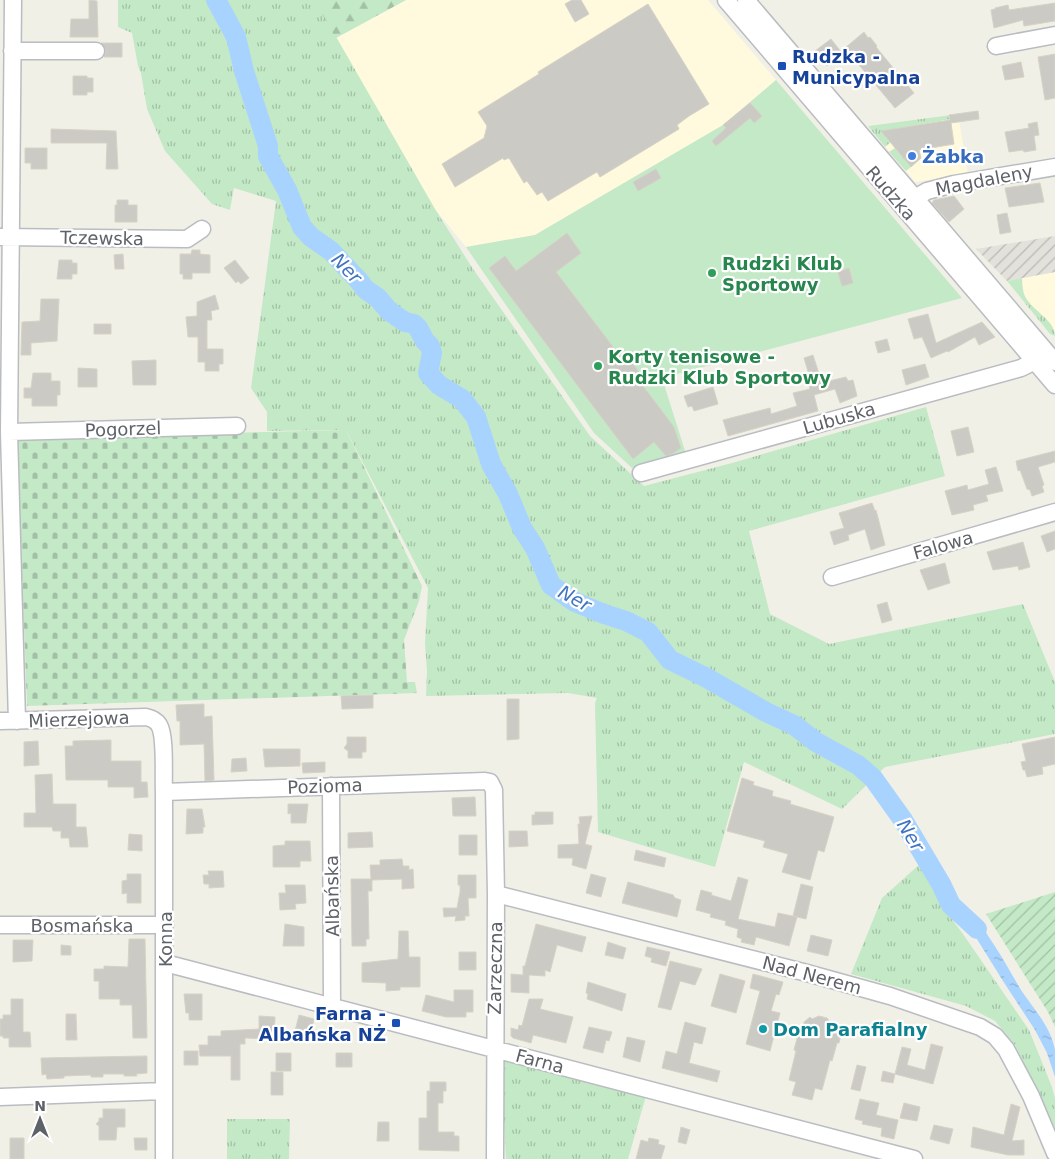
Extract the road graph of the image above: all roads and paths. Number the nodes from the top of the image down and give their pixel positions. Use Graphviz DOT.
graph roads {
  1 [pos="13,0"];
  2 [pos="726,0"];
  3 [pos="746,0"];
  4 [pos="1055,35"];
  5 [pos="996,46"];
  6 [pos="12,51"];
  7 [pos="96,51"];
  8 [pos="838,120"];
  9 [pos="1055,167"];
  10 [pos="915,198"];
  11 [pos="202,229"];
  12 [pos="5,237"];
  13 [pos="1048,358"];
  14 [pos="1055,385"];
  15 [pos="237,426"];
  16 [pos="9,432"];
  17 [pos="642,473"];
  18 [pos="1055,512"];
  19 [pos="832,577"];
  20 [pos="0,721"];
  21 [pos="17,721"];
  22 [pos="156,722"];
  23 [pos="485,781"];
  24 [pos="331,786"];
  25 [pos="164,792"];
  26 [pos="496,894"];
  27 [pos="0,925"];
  28 [pos="165,925"];
  29 [pos="165,963"];
  30 [pos="332,1006"];
  31 [pos="495,1049"];
  32 [pos="164,1092"];
  33 [pos="0,1097"];
  34 [pos="1055,1153"];
  35 [pos="164,1159"];
  36 [pos="495,1159"];
  37 [pos="914,1159"];
  1 -- 6 [label="street"];
  2 -- 8 [label="street, Rudzka"];
  3 -- 8 [label="street, Rudzka"];
  4 -- 5 [label="street"];
  6 -- 7 [label="street"];
  6 -- 12 [label="street"];
  8 -- 10 [label="street, Rudzka"];
  8 -- 13 [label="street, Rudzka"];
  9 -- 10 [label="street, Magdaleny"];
  10 -- 13 [label="street, Rudzka"];
  11 -- 12 [label="street, Tczewska"];
  12 -- 16 [label="street"];
  13 -- 14 [label="street, Rudzka"];
  13 -- 17 [label="street, Lubuska"];
  15 -- 16 [label="street, Pogorzel"];
  16 -- 21 [label="street"];
  18 -- 19 [label="street, Falowa"];
  20 -- 21 [label="street, Mierzejowa"];
  21 -- 22 [label="street, Mierzejowa"];
  22 -- 25 [label="street, Konna"];
  23 -- 24 [label="street, Pozioma"];
  23 -- 26 [label="street, Zarzeczna"];
  24 -- 25 [label="street, Pozioma"];
  24 -- 30 [label="street, Albańska"];
  25 -- 28 [label="street, Konna"];
  26 -- 31 [label="street, Zarzeczna"];
  26 -- 34 [label="street, Nad Nerem"];
  27 -- 28 [label="street, Bosmańska"];
  28 -- 29 [label="street, Konna"];
  29 -- 30 [label="street, Farna"];
  29 -- 32 [label="street, Konna"];
  30 -- 31 [label="street, Farna"];
  31 -- 36 [label="street, Zarzeczna"];
  31 -- 37 [label="street, Farna"];
  32 -- 33 [label="street"];
  32 -- 35 [label="street, Konna"];
}
